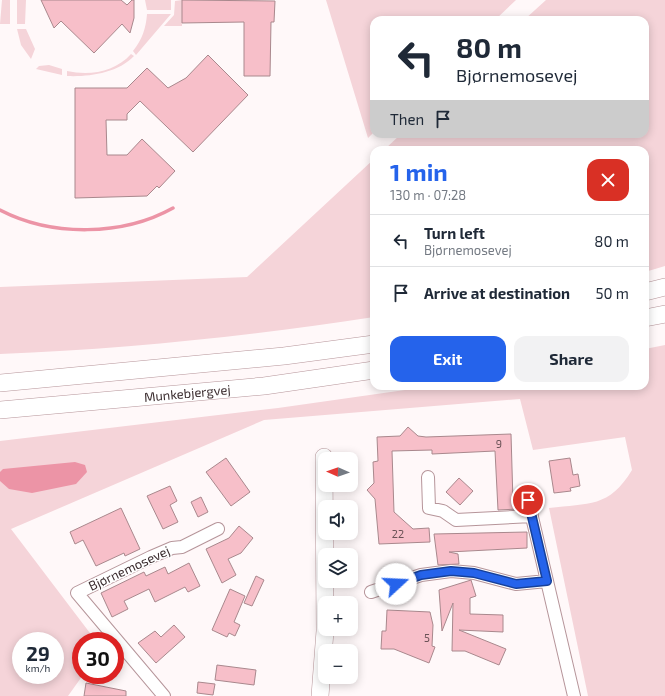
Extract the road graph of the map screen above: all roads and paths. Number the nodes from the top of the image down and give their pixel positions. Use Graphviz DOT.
graph roads {
  1 [pos="665,287"];
  2 [pos="649,291"];
  3 [pos="665,314"];
  4 [pos="649,317"];
  5 [pos="370,345"];
  6 [pos="370,371"];
  7 [pos="0,383"];
  8 [pos="0,410"];
  9 [pos="428,477"];
  10 [pos="324,492"];
  11 [pos="528,500"];
  12 [pos="532,516"];
  13 [pos="218,529"];
  14 [pos="547,581"];
  15 [pos="371,592"];
  16 [pos="164,696"];
  17 [pos="320,696"];
  18 [pos="574,696"];
  1 -- 2 [label="street"];
  3 -- 4 [label="street"];
  5 -- 7 [label="street"];
  6 -- 8 [label="street, Munkebjergvej"];
  9 -- 12 [label="street"];
  10 -- 17 [label="street"];
  11 -- 12 [label="street"];
  12 -- 14 [label="street"];
  13 -- 16 [label="street, Bjørnemosevej"];
  14 -- 15 [label="street"];
  14 -- 18 [label="street"];
}
